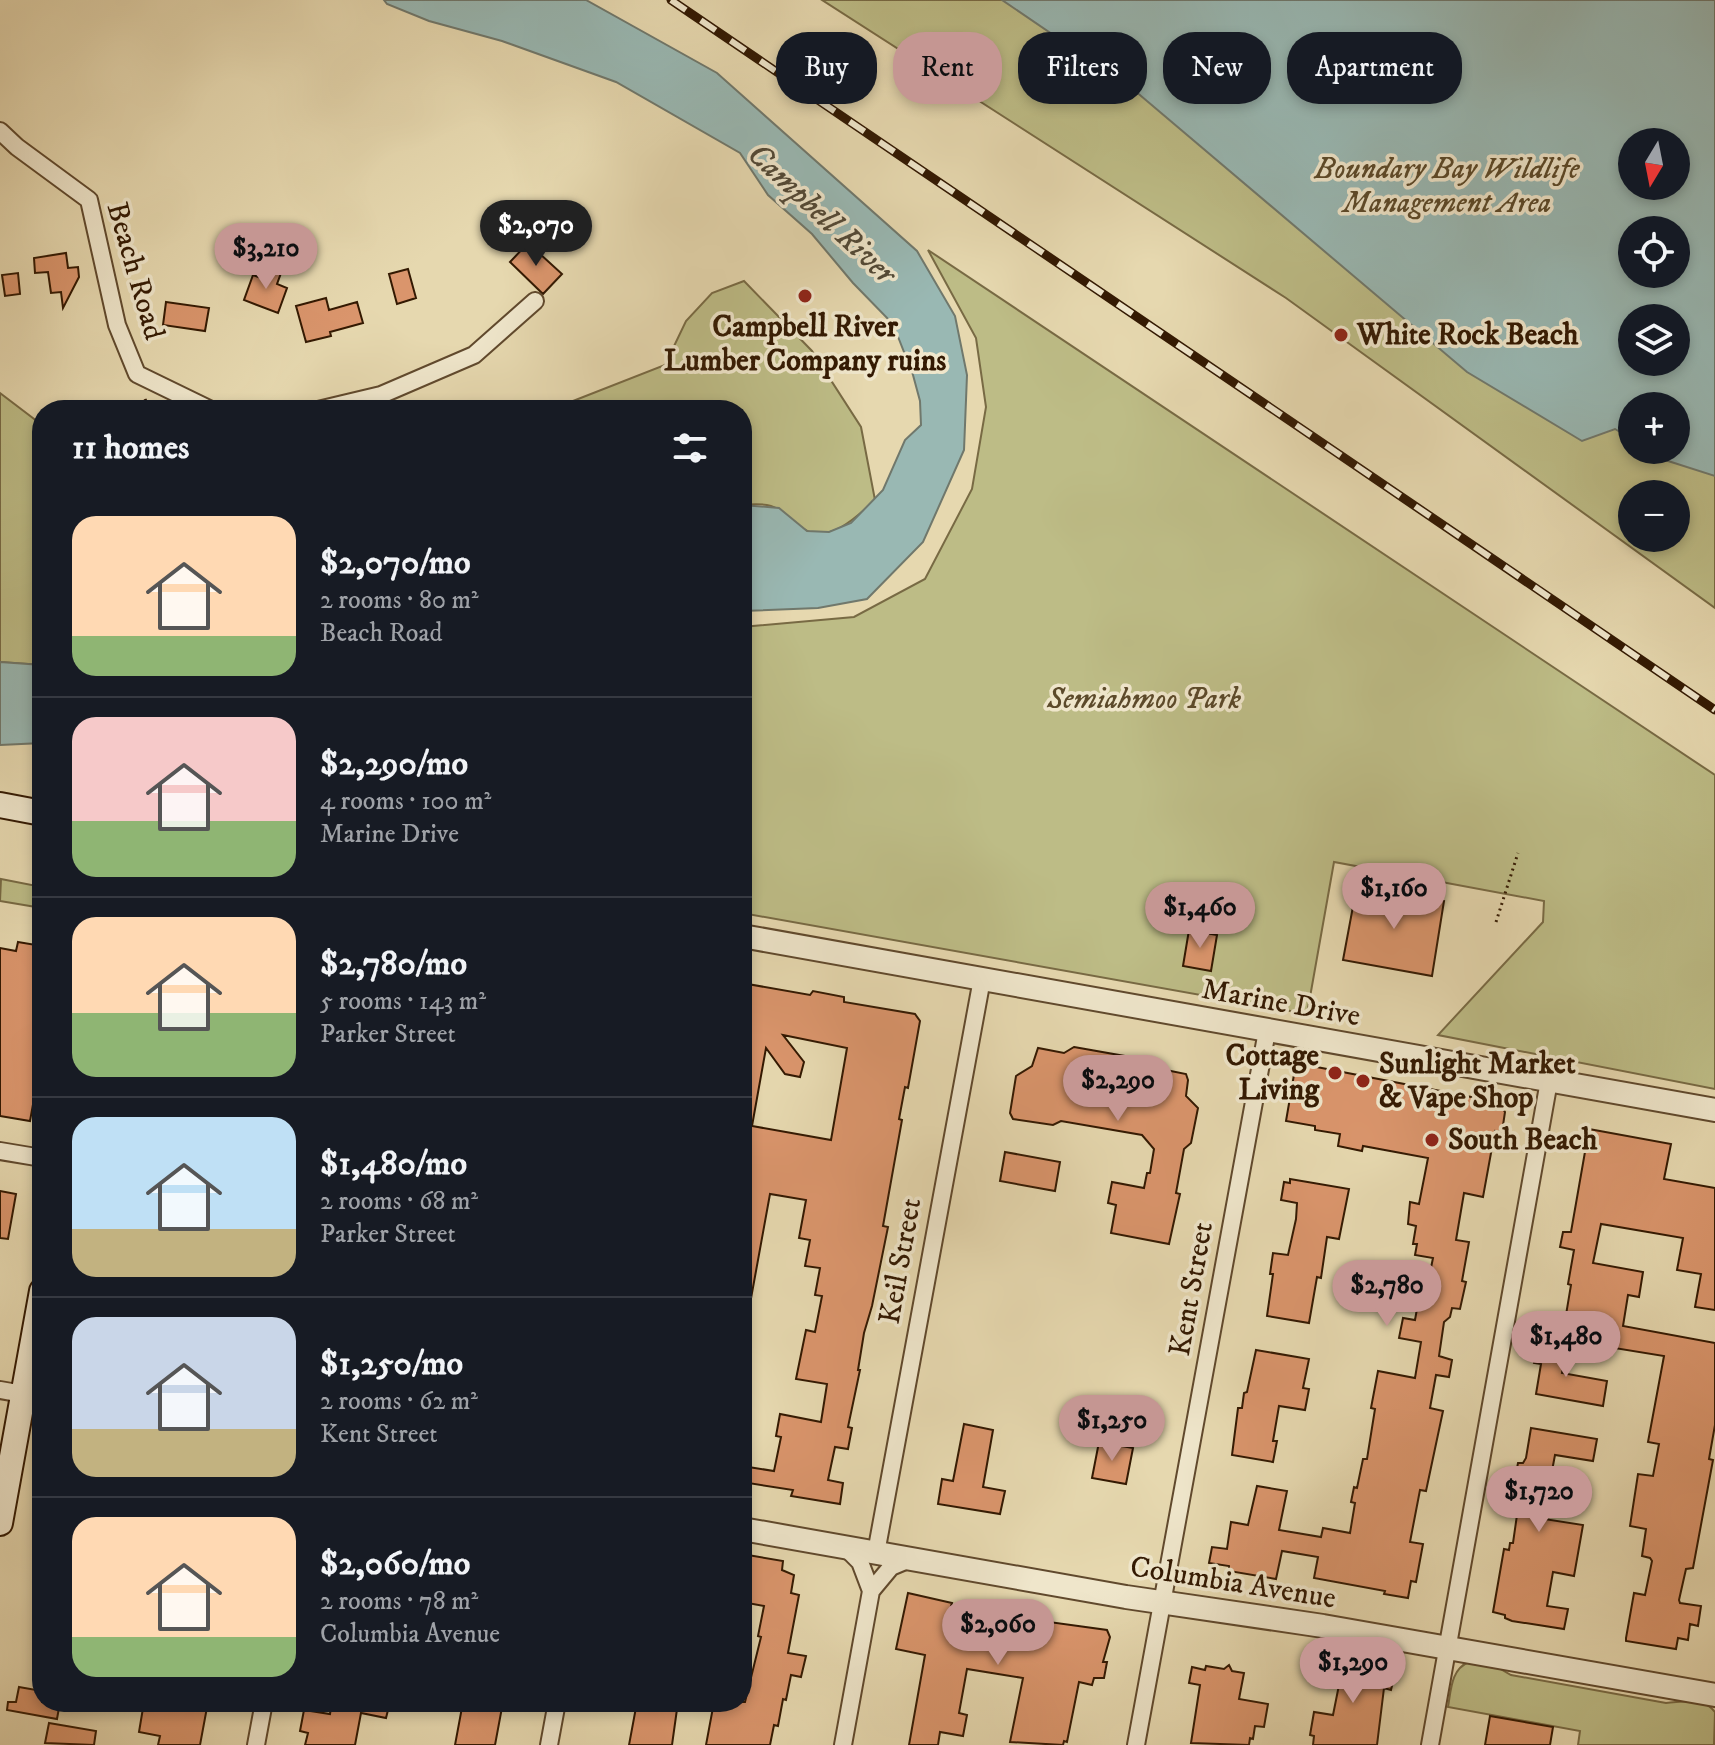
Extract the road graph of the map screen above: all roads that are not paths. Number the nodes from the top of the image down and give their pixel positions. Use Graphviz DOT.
graph roads {
  1 [pos="0,131"];
  2 [pos="535,301"];
  3 [pos="190,400"];
  4 [pos="360,400"];
  5 [pos="0,805"];
  6 [pos="32,811"];
  7 [pos="752,938"];
  8 [pos="982,979"];
  9 [pos="1267,1031"];
  10 [pos="1549,1081"];
  11 [pos="1715,1110"];
  12 [pos="0,1151"];
  13 [pos="32,1156"];
  14 [pos="32,1342"];
  15 [pos="22,1394"];
  16 [pos="0,1523"];
  17 [pos="752,1531"];
  18 [pos="846,1548"];
  19 [pos="876,1553"];
  20 [pos="910,1559"];
  21 [pos="871,1591"];
  22 [pos="1162,1603"];
  23 [pos="1449,1648"];
  24 [pos="1715,1695"];
  25 [pos="262,1712"];
  26 [pos="555,1712"];
  27 [pos="256,1745"];
  28 [pos="549,1745"];
  29 [pos="843,1745"];
  30 [pos="1136,1745"];
  31 [pos="1430,1745"];
  1 -- 3 [label="street, Beach Road"];
  2 -- 4 [label="street"];
  5 -- 6 [label="main road"];
  7 -- 8 [label="street, Marine Drive"];
  8 -- 9 [label="street, Marine Drive"];
  8 -- 19 [label="street, Keil Street"];
  9 -- 10 [label="street, Marine Drive"];
  9 -- 22 [label="street, Kent Street"];
  10 -- 11 [label="street, Marine Drive"];
  10 -- 23 [label="street"];
  12 -- 13 [label="street"];
  14 -- 15 [label="main road"];
  15 -- 16 [label="main road"];
  17 -- 18 [label="street, Columbia Avenue"];
  18 -- 19 [label="street, Columbia Avenue"];
  18 -- 21 [label="street"];
  19 -- 20 [label="street, Columbia Avenue"];
  20 -- 21 [label="street"];
  20 -- 22 [label="street, Columbia Avenue"];
  21 -- 29 [label="street"];
  22 -- 23 [label="street, Columbia Avenue"];
  22 -- 30 [label="street, Kent Street"];
  23 -- 24 [label="street, Columbia Avenue"];
  23 -- 31 [label="street"];
  25 -- 27 [label="street"];
  26 -- 28 [label="street"];
}
